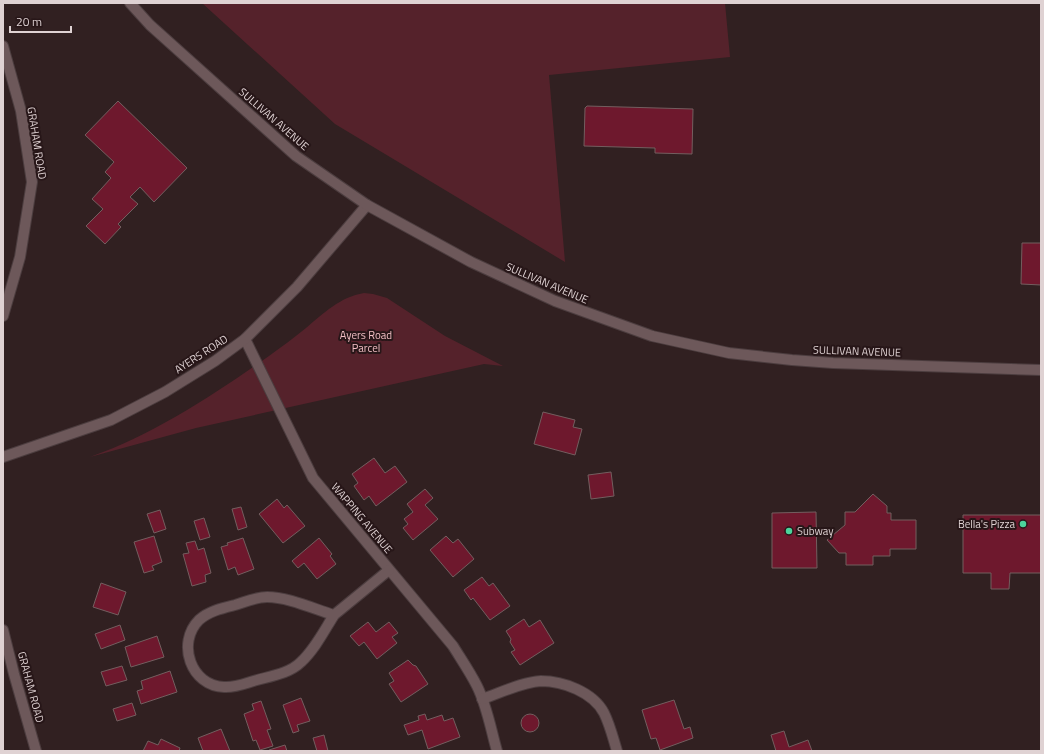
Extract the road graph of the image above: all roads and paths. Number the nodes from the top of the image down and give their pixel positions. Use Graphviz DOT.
graph roads {
  1 [pos="130,3"];
  2 [pos="3,46"];
  3 [pos="367,205"];
  4 [pos="3,316"];
  5 [pos="245,339"];
  6 [pos="1041,370"];
  7 [pos="3,457"];
  8 [pos="389,570"];
  9 [pos="334,615"];
  10 [pos="3,630"];
  11 [pos="482,699"];
  12 [pos="36,751"];
  13 [pos="497,751"];
  14 [pos="617,751"];
  1 -- 3 [label="street, SULLIVAN AVENUE"];
  2 -- 4 [label="street, GRAHAM ROAD"];
  3 -- 5 [label="street, AYERS ROAD"];
  3 -- 6 [label="street, SULLIVAN AVENUE"];
  5 -- 7 [label="street, AYERS ROAD"];
  5 -- 8 [label="street, WAPPING AVENUE"];
  8 -- 9 [label="street"];
  8 -- 11 [label="street, WAPPING AVENUE"];
  9 -- 9 [label="street"];
  10 -- 12 [label="street, GRAHAM ROAD"];
  11 -- 13 [label="street, WAPPING AVENUE"];
  11 -- 14 [label="street"];
}
